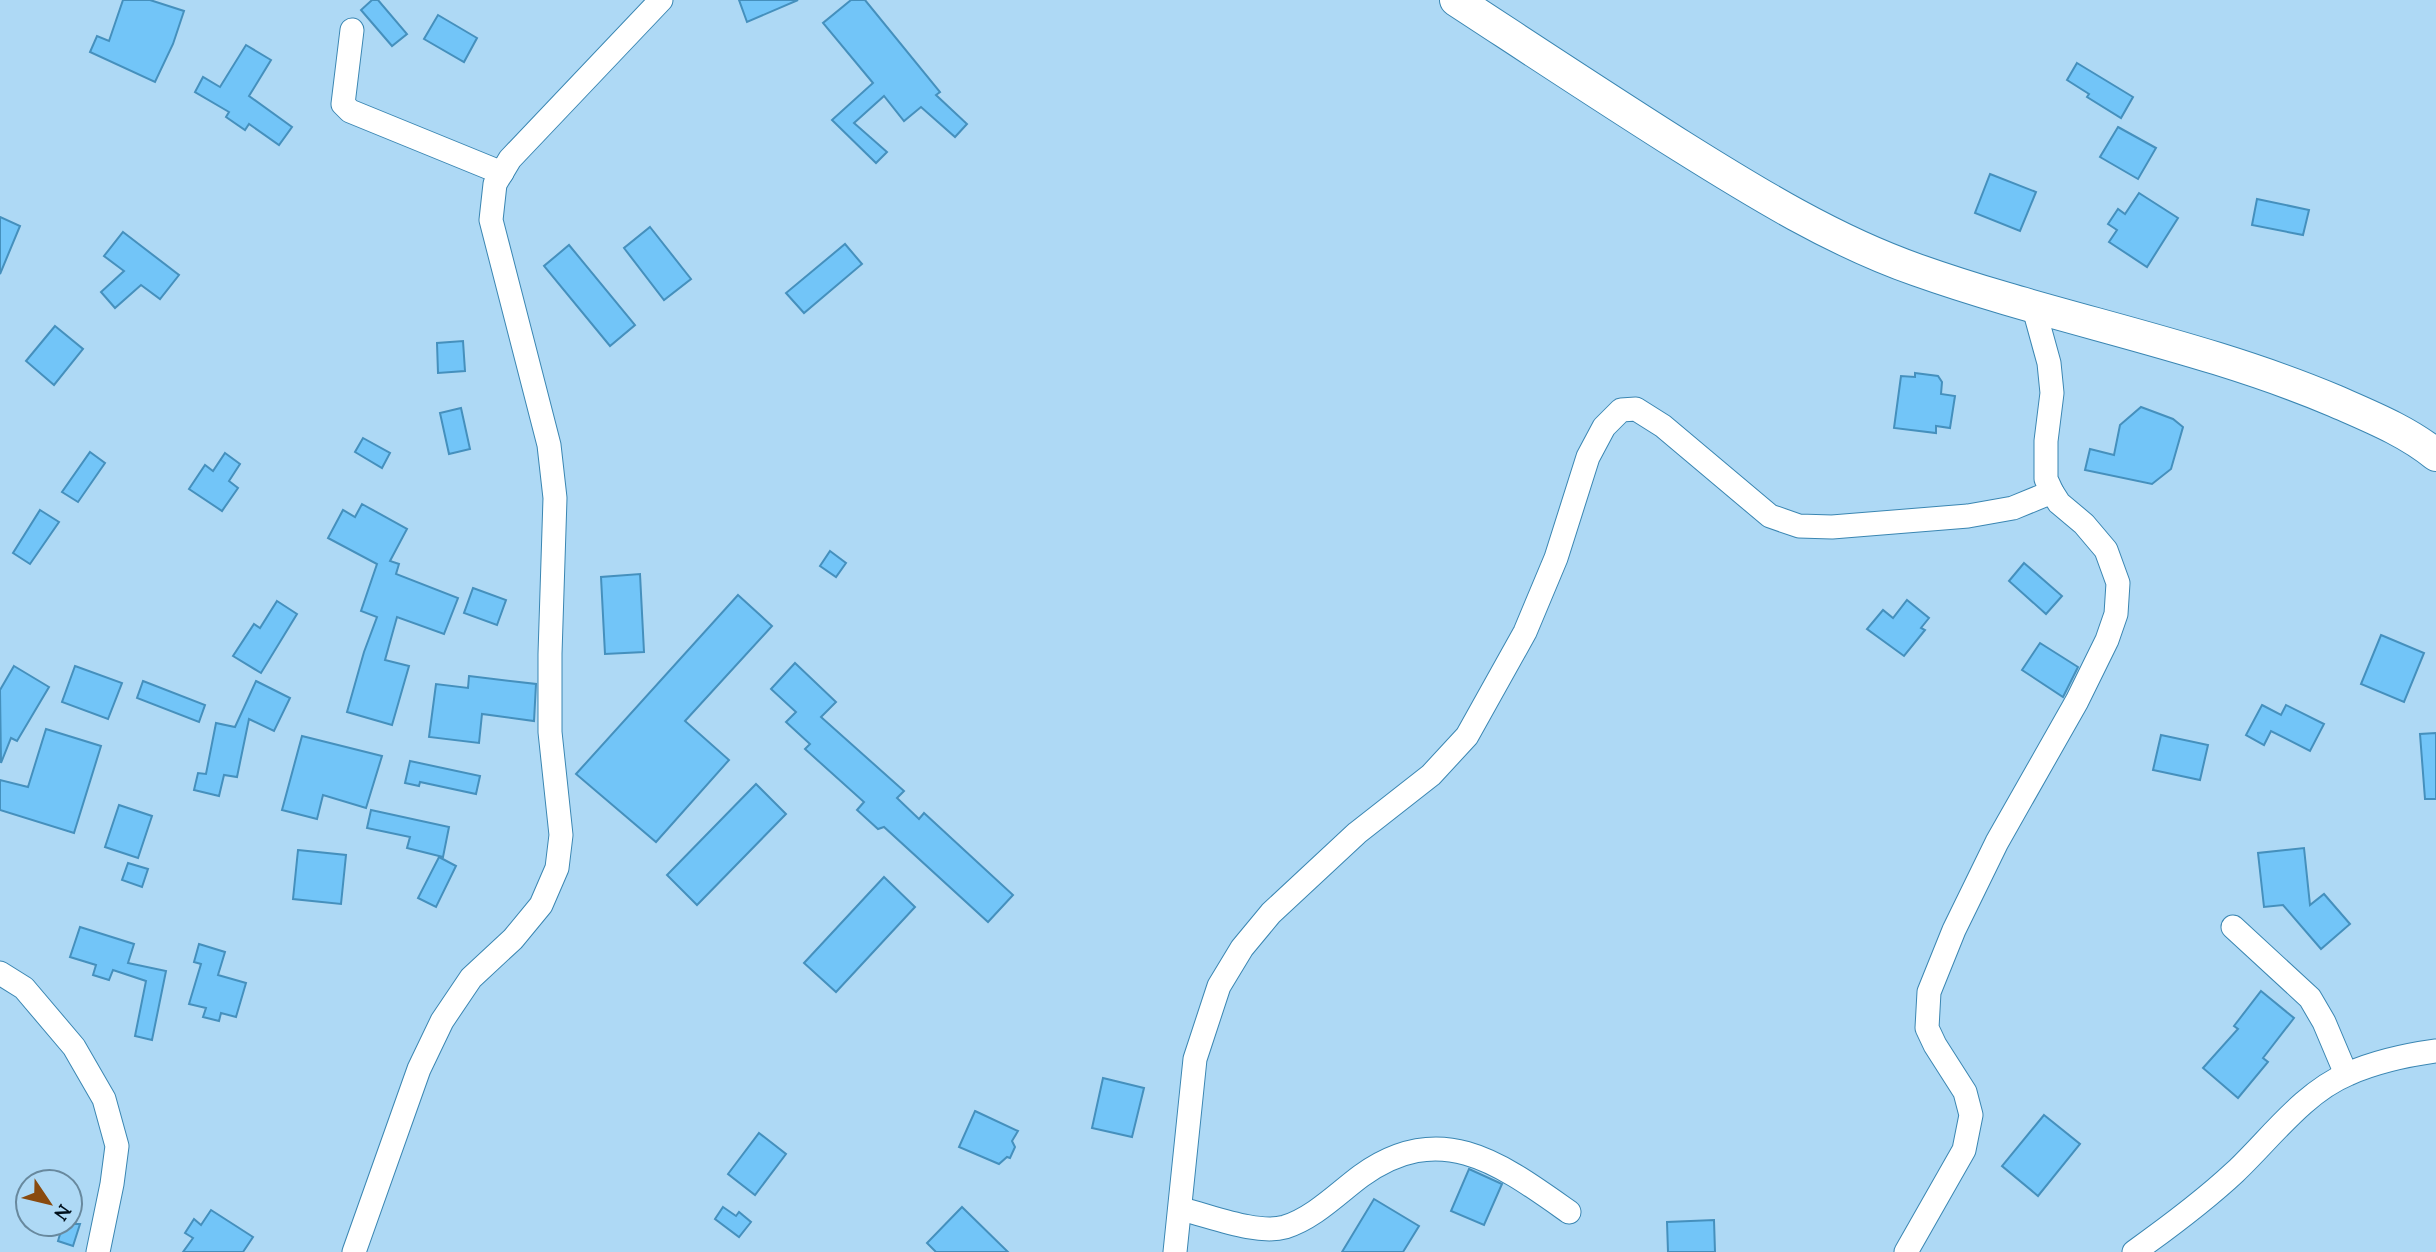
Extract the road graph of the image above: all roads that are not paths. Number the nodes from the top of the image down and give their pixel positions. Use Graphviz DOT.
graph roads {
  1 [pos="1456,0"];
  2 [pos="655,2"];
  3 [pos="352,30"];
  4 [pos="502,173"];
  5 [pos="2033,305"];
  6 [pos="2436,454"];
  7 [pos="2052,492"];
  8 [pos="2233,927"];
  9 [pos="0,974"];
  10 [pos="2436,1051"];
  11 [pos="2346,1074"];
  12 [pos="1181,1209"];
  13 [pos="1569,1212"];
  14 [pos="98,1252"];
  15 [pos="354,1252"];
  16 [pos="1175,1252"];
  17 [pos="1906,1252"];
  18 [pos="2134,1252"];
  1 -- 5 [label="main road"];
  2 -- 4 [label="street"];
  3 -- 4 [label="street"];
  4 -- 15 [label="street"];
  5 -- 6 [label="main road"];
  5 -- 7 [label="street"];
  7 -- 12 [label="street"];
  7 -- 17 [label="street"];
  8 -- 11 [label="street"];
  9 -- 14 [label="street"];
  10 -- 11 [label="street"];
  11 -- 18 [label="street"];
  12 -- 13 [label="street"];
  12 -- 16 [label="street"];
}
